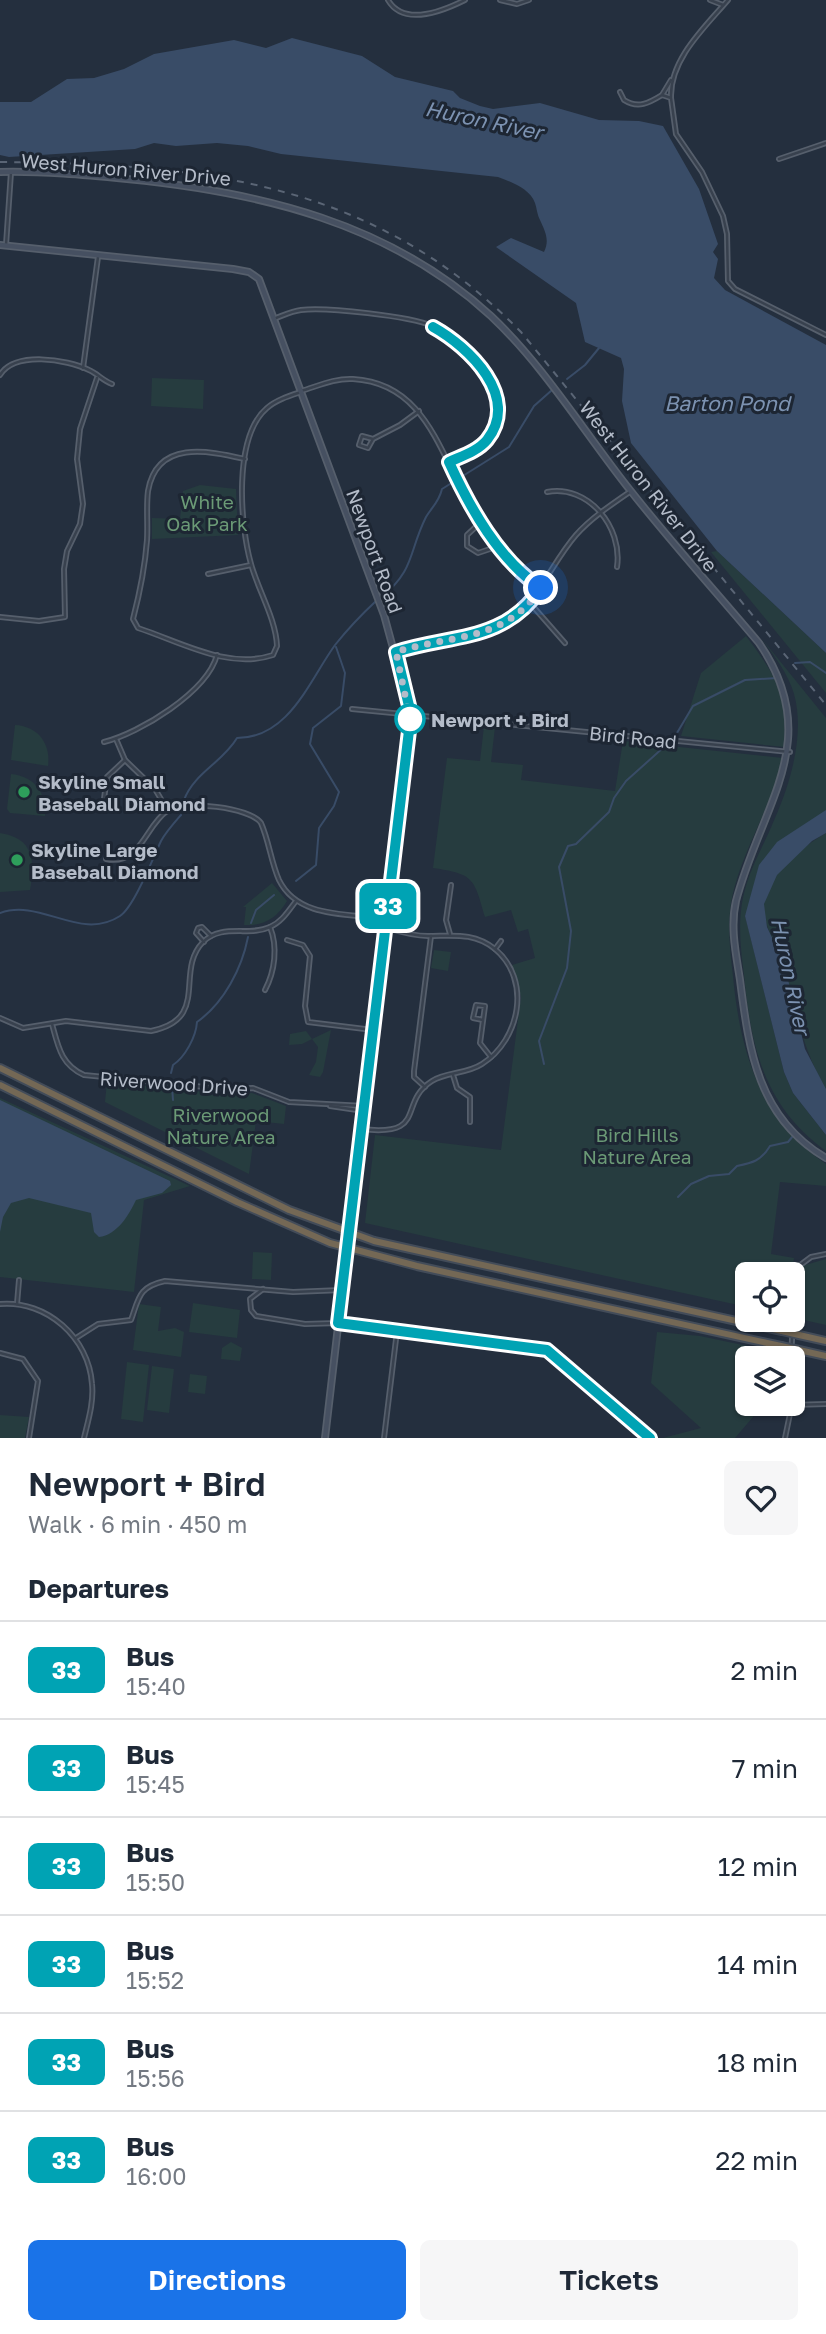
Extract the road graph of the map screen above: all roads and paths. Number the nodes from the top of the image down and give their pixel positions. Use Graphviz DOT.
graph roads {
  1 [pos="388,0"];
  2 [pos="465,0"];
  3 [pos="500,0"];
  4 [pos="529,0"];
  5 [pos="710,0"];
  6 [pos="728,0"];
  7 [pos="723,5"];
  8 [pos="671,79"];
  9 [pos="620,92"];
  10 [pos="662,95"];
  11 [pos="671,98"];
  12 [pos="826,143"];
  13 [pos="779,159"];
  14 [pos="1,171"];
  15 [pos="11,172"];
  16 [pos="3,245"];
  17 [pos="98,254"];
  18 [pos="276,318"];
  19 [pos="826,335"];
  20 [pos="2,367"];
  21 [pos="83,368"];
  22 [pos="0,375"];
  23 [pos="97,378"];
  24 [pos="112,384"];
  25 [pos="301,392"];
  26 [pos="420,410"];
  27 [pos="373,439"];
  28 [pos="245,459"];
  29 [pos="449,462"];
  30 [pos="631,491"];
  31 [pos="547,492"];
  32 [pos="600,514"];
  33 [pos="482,521"];
  34 [pos="499,546"];
  35 [pos="251,565"];
  36 [pos="617,567"];
  37 [pos="208,574"];
  38 [pos="541,588"];
  39 [pos="530,603"];
  40 [pos="0,617"];
  41 [pos="565,643"];
  42 [pos="396,652"];
  43 [pos="217,655"];
  44 [pos="352,709"];
  45 [pos="411,714"];
  46 [pos="116,739"];
  47 [pos="104,742"];
  48 [pos="790,752"];
  49 [pos="125,760"];
  50 [pos="103,806"];
  51 [pos="168,811"];
  52 [pos="106,859"];
  53 [pos="451,886"];
  54 [pos="296,901"];
  55 [pos="386,919"];
  56 [pos="270,927"];
  57 [pos="385,928"];
  58 [pos="450,934"];
  59 [pos="211,936"];
  60 [pos="431,936"];
  61 [pos="287,940"];
  62 [pos="501,940"];
  63 [pos="204,942"];
  64 [pos="495,949"];
  65 [pos="265,990"];
  66 [pos="0,1018"];
  67 [pos="483,1020"];
  68 [pos="52,1024"];
  69 [pos="373,1030"];
  70 [pos="491,1057"];
  71 [pos="0,1068"];
  72 [pos="453,1075"];
  73 [pos="1,1086"];
  74 [pos="425,1087"];
  75 [pos="364,1108"];
  76 [pos="470,1122"];
  77 [pos="362,1129"];
  78 [pos="826,1158"];
  79 [pos="826,1254"];
  80 [pos="802,1262"];
  81 [pos="19,1280"];
  82 [pos="262,1289"];
  83 [pos="342,1290"];
  84 [pos="0,1304"];
  85 [pos="17,1304"];
  86 [pos="338,1323"];
  87 [pos="397,1331"];
  88 [pos="76,1338"];
  89 [pos="826,1341"];
  90 [pos="0,1353"];
  91 [pos="826,1356"];
  92 [pos="805,1404"];
  93 [pos="826,1404"];
  94 [pos="790,1416"];
  95 [pos="29,1438"];
  96 [pos="84,1438"];
  97 [pos="325,1438"];
  98 [pos="384,1438"];
  99 [pos="650,1438"];
  100 [pos="785,1438"];
  1 -- 2 [label="street"];
  3 -- 4 [label="street"];
  5 -- 7 [label="street"];
  6 -- 7 [label="street"];
  7 -- 8 [label="street"];
  8 -- 10 [label="street"];
  8 -- 11 [label="street"];
  9 -- 10 [label="street"];
  10 -- 11 [label="street"];
  11 -- 19 [label="street"];
  12 -- 13 [label="street"];
  14 -- 15 [label="street, West Huron River Drive"];
  15 -- 16 [label="street"];
  15 -- 30 [label="street, West Huron River Drive"];
  16 -- 17 [label="street, Newport Road"];
  17 -- 18 [label="street, Newport Road"];
  17 -- 21 [label="street"];
  18 -- 25 [label="street, Newport Road"];
  18 -- 29 [label="street"];
  20 -- 21 [label="street"];
  20 -- 22 [label="street"];
  21 -- 23 [label="street"];
  23 -- 24 [label="street"];
  23 -- 40 [label="street"];
  25 -- 26 [label="street"];
  25 -- 28 [label="street"];
  25 -- 42 [label="street, Newport Road"];
  26 -- 27 [label="street"];
  26 -- 29 [label="street"];
  28 -- 35 [label="street"];
  28 -- 43 [label="street"];
  29 -- 33 [label="street"];
  30 -- 32 [label="street"];
  30 -- 48 [label="street, West Huron River Drive"];
  31 -- 32 [label="street"];
  32 -- 36 [label="street"];
  32 -- 38 [label="street"];
  33 -- 34 [label="street"];
  33 -- 34 [label="street"];
  34 -- 38 [label="street"];
  35 -- 37 [label="street"];
  35 -- 43 [label="street"];
  38 -- 39 [label="street"];
  39 -- 41 [label="street"];
  39 -- 42 [label="street"];
  42 -- 45 [label="street, Newport Road"];
  43 -- 46 [label="street"];
  44 -- 45 [label="street, Bird Road"];
  45 -- 48 [label="street, Bird Road"];
  45 -- 55 [label="street, Newport Road"];
  46 -- 47 [label="street"];
  46 -- 49 [label="street"];
  48 -- 78 [label="street, West Huron River Drive"];
  49 -- 50 [label="street"];
  49 -- 51 [label="street"];
  51 -- 52 [label="street"];
  51 -- 54 [label="street"];
  53 -- 58 [label="street"];
  54 -- 55 [label="street"];
  54 -- 56 [label="street"];
  55 -- 57 [label="street, Newport Road"];
  56 -- 59 [label="street"];
  56 -- 65 [label="street"];
  57 -- 60 [label="street"];
  57 -- 69 [label="street, Newport Road"];
  58 -- 60 [label="street"];
  58 -- 64 [label="street"];
  59 -- 63 [label="street"];
  59 -- 63 [label="street"];
  60 -- 74 [label="street"];
  61 -- 69 [label="street"];
  62 -- 64 [label="street"];
  63 -- 68 [label="street"];
  64 -- 70 [label="street"];
  66 -- 68 [label="street"];
  67 -- 67 [label="street"];
  67 -- 70 [label="street"];
  68 -- 75 [label="street, Riverwood Drive"];
  69 -- 75 [label="street, Newport Road"];
  70 -- 72 [label="street"];
  71 -- 89 [label="highway, bridge"];
  72 -- 74 [label="street"];
  72 -- 76 [label="street"];
  73 -- 91 [label="highway, bridge"];
  74 -- 77 [label="street"];
  75 -- 77 [label="street, Newport Road"];
  77 -- 83 [label="street, Newport Road, bridge"];
  79 -- 80 [label="street"];
  81 -- 85 [label="street"];
  82 -- 83 [label="street"];
  82 -- 86 [label="street"];
  82 -- 88 [label="street"];
  83 -- 86 [label="street, Newport Road"];
  84 -- 85 [label="street"];
  85 -- 88 [label="street"];
  86 -- 87 [label="street"];
  86 -- 97 [label="street, Newport Road"];
  87 -- 98 [label="street"];
  87 -- 99 [label="street"];
  88 -- 96 [label="street"];
  90 -- 95 [label="street"];
  92 -- 93 [label="street"];
  94 -- 100 [label="street"];
}
